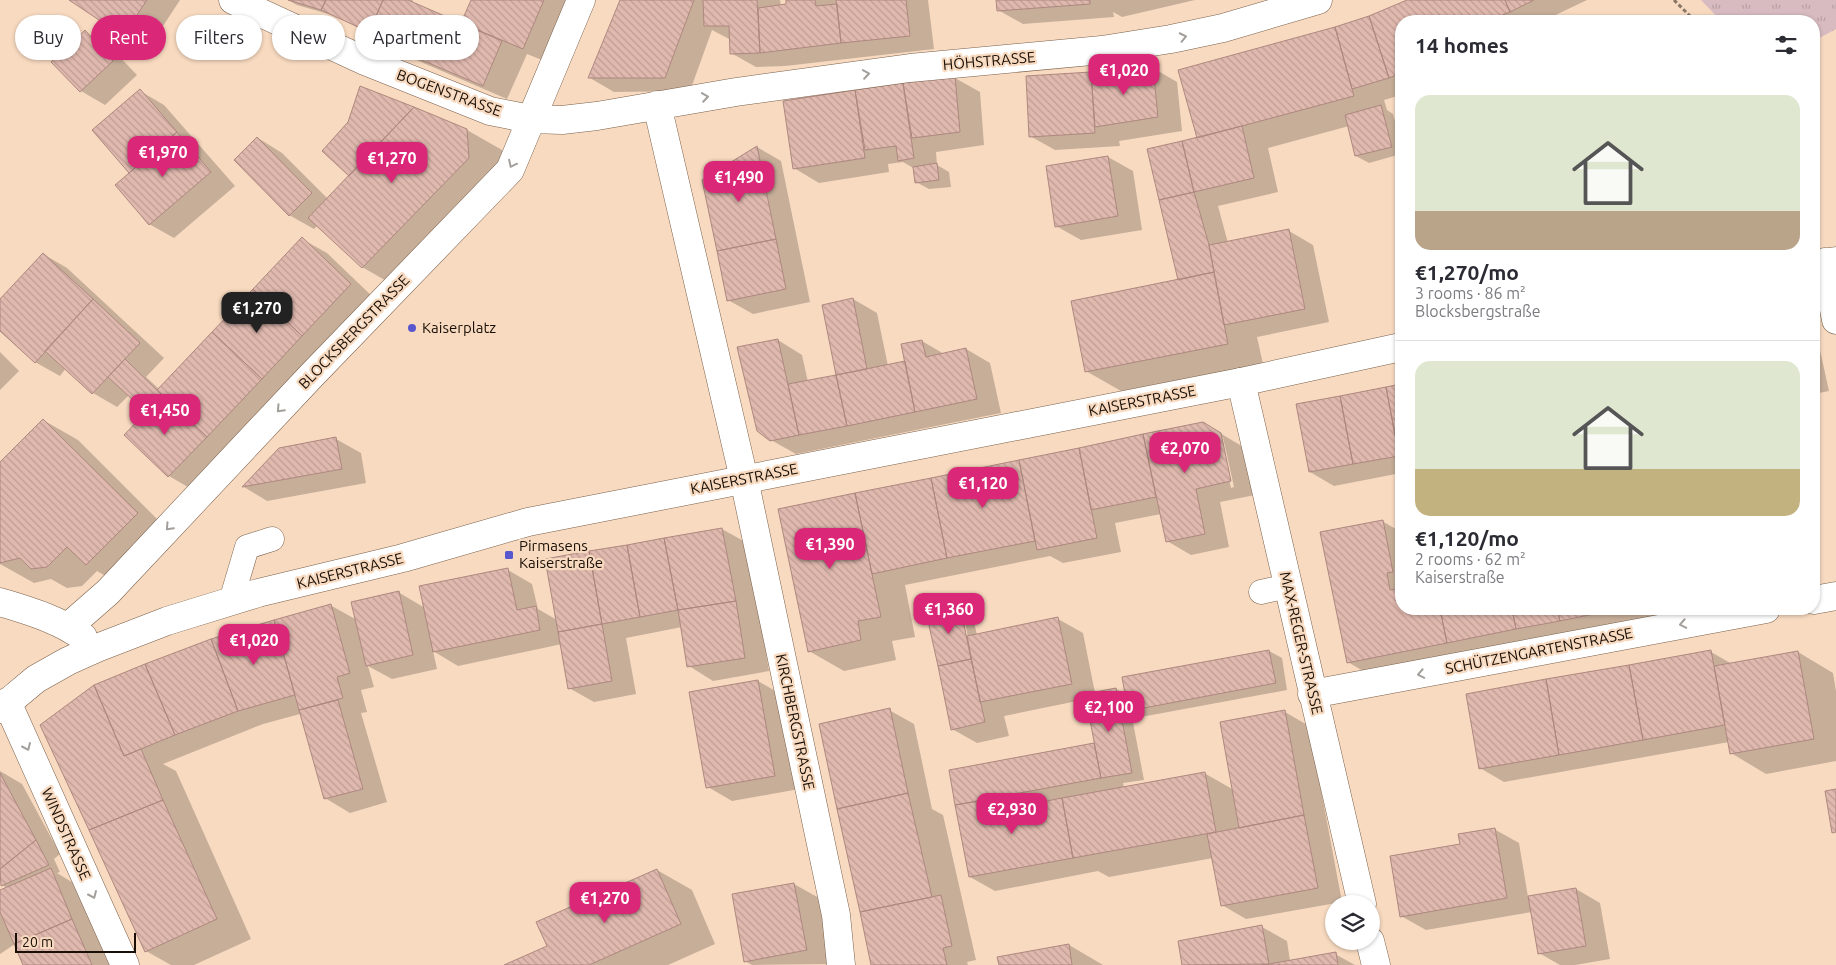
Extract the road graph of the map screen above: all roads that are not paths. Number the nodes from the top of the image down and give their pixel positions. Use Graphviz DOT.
graph roads {
  1 [pos="233,0"];
  2 [pos="582,0"];
  3 [pos="1318,0"];
  4 [pos="657,105"];
  5 [pos="530,119"];
  6 [pos="1825,262"];
  7 [pos="1836,320"];
  8 [pos="1395,348"];
  9 [pos="1241,382"];
  10 [pos="744,479"];
  11 [pos="272,539"];
  12 [pos="1288,586"];
  13 [pos="1261,592"];
  14 [pos="1836,596"];
  15 [pos="1820,599"];
  16 [pos="231,601"];
  17 [pos="0,602"];
  18 [pos="1734,615"];
  19 [pos="68,627"];
  20 [pos="97,648"];
  21 [pos="1312,694"];
  22 [pos="4,706"];
  23 [pos="1360,895"];
  24 [pos="1372,950"];
  25 [pos="125,965"];
  26 [pos="841,965"];
  27 [pos="1376,965"];
  1 -- 5 [label="street, BOGENSTRASSE"];
  2 -- 5 [label="street, BLOCKSBERGSTRASSE"];
  4 -- 3 [label="street, HÖHSTRASSE, one-way"];
  4 -- 5 [label="street"];
  4 -- 10 [label="street"];
  5 -- 19 [label="street, BLOCKSBERGSTRASSE, one-way"];
  6 -- 7 [label="street"];
  8 -- 9 [label="street, KAISERSTRASSE"];
  9 -- 10 [label="street, KAISERSTRASSE"];
  9 -- 12 [label="street, MAX-REGER-STRASSE"];
  10 -- 16 [label="street, KAISERSTRASSE"];
  10 -- 26 [label="street, KIRCHBERGSTRASSE"];
  11 -- 16 [label="lane"];
  12 -- 13 [label="lane"];
  12 -- 21 [label="street, MAX-REGER-STRASSE"];
  14 -- 15 [label="street"];
  16 -- 20 [label="street, KAISERSTRASSE"];
  17 -- 19 [label="street"];
  18 -- 21 [label="street, SCHÜTZENGARTENSTRASSE, one-way"];
  19 -- 20 [label="street"];
  20 -- 22 [label="street"];
  21 -- 23 [label="street, MAX-REGER-STRASSE"];
  22 -- 25 [label="street, WINDSTRASSE, one-way"];
  24 -- 27 [label="street"];
}
